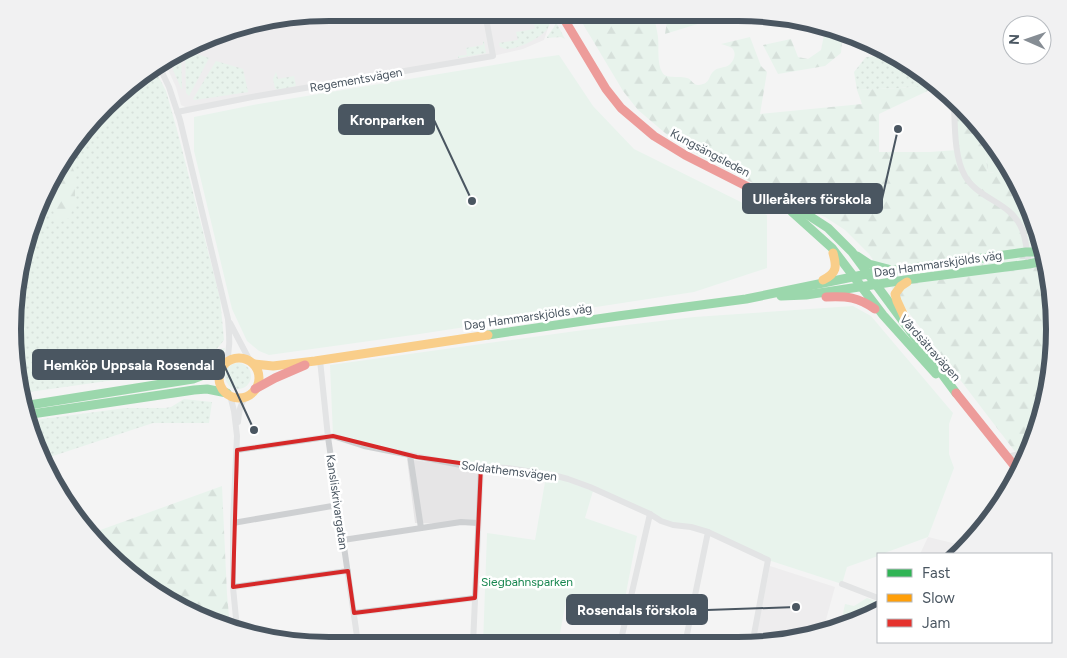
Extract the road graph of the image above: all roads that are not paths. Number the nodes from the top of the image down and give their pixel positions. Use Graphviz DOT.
graph roads {
  1 [pos="486,21"];
  2 [pos="565,21"];
  3 [pos="161,71"];
  4 [pos="954,110"];
  5 [pos="177,112"];
  6 [pos="786,207"];
  7 [pos="832,248"];
  8 [pos="852,252"];
  9 [pos="1026,252"];
  10 [pos="1036,252"];
  11 [pos="1038,263"];
  12 [pos="1029,264"];
  13 [pos="896,270"];
  14 [pos="867,274"];
  15 [pos="856,277"];
  16 [pos="912,279"];
  17 [pos="875,285"];
  18 [pos="862,286"];
  19 [pos="806,291"];
  20 [pos="883,315"];
  21 [pos="228,319"];
  22 [pos="909,328"];
  23 [pos="317,361"];
  24 [pos="252,363"];
  25 [pos="224,365"];
  26 [pos="256,389"];
  27 [pos="229,394"];
  28 [pos="247,396"];
  29 [pos="31,405"];
  30 [pos="33,414"];
  31 [pos="982,424"];
  32 [pos="237,436"];
  33 [pos="328,437"];
  34 [pos="237,450"];
  35 [pos="1019,454"];
  36 [pos="410,456"];
  37 [pos="1007,458"];
  38 [pos="481,466"];
  39 [pos="1014,466"];
  40 [pos="338,505"];
  41 [pos="650,514"];
  42 [pos="478,522"];
  43 [pos="233,523"];
  44 [pos="421,528"];
  45 [pos="708,532"];
  46 [pos="343,540"];
  47 [pos="348,571"];
  48 [pos="842,584"];
  49 [pos="233,587"];
  50 [pos="475,598"];
  51 [pos="877,598"];
  52 [pos="354,613"];
  53 [pos="236,622"];
  54 [pos="753,636"];
  55 [pos="357,637"];
  56 [pos="473,637"];
  57 [pos="622,637"];
  58 [pos="686,637"];
  1 -- 5 [label="street, Regementsvägen"];
  2 -- 6 [label="main road, Kungsängsleden"];
  3 -- 5 [label="street"];
  4 -- 9 [label="street"];
  5 -- 21 [label="street"];
  6 -- 7 [label="main road, Kungsängsleden"];
  6 -- 8 [label="main road, Kungsängsleden"];
  7 -- 15 [label="main road, Kungsängsleden"];
  7 -- 19 [label="main road"];
  8 -- 13 [label="main road"];
  8 -- 14 [label="main road, Kungsängsleden"];
  9 -- 10 [label="main road, Dag Hammarskjölds väg"];
  9 -- 12 [label="street"];
  9 -- 13 [label="main road, Dag Hammarskjölds väg"];
  11 -- 12 [label="main road, Dag Hammarskjölds väg"];
  12 -- 16 [label="main road, Dag Hammarskjölds väg"];
  13 -- 14 [label="main road, Dag Hammarskjölds väg"];
  14 -- 15 [label="main road, Dag Hammarskjölds väg"];
  14 -- 17 [label="main road, Kungsängsleden"];
  15 -- 18 [label="main road, Kungsängsleden"];
  15 -- 19 [label="main road, Dag Hammarskjölds väg"];
  16 -- 17 [label="main road, Dag Hammarskjölds väg"];
  16 -- 22 [label="main road"];
  17 -- 18 [label="main road, Dag Hammarskjölds väg"];
  17 -- 22 [label="main road, Vårdsätravägen"];
  18 -- 19 [label="main road, Dag Hammarskjölds väg"];
  18 -- 20 [label="main road, Vårdsätravägen"];
  19 -- 20 [label="main road"];
  19 -- 23 [label="main road, Dag Hammarskjölds väg"];
  20 -- 31 [label="main road, Vårdsätravägen"];
  21 -- 24 [label="street"];
  21 -- 25 [label="street"];
  22 -- 31 [label="main road, Vårdsätravägen"];
  23 -- 24 [label="main road, Dag Hammarskjölds väg"];
  23 -- 26 [label="main road, Dag Hammarskjölds väg"];
  23 -- 33 [label="street, Kansliskrivargatan"];
  24 -- 25 [label="main road"];
  24 -- 26 [label="main road"];
  25 -- 27 [label="main road"];
  25 -- 29 [label="main road"];
  26 -- 28 [label="main road"];
  27 -- 28 [label="main road"];
  27 -- 30 [label="main road"];
  27 -- 32 [label="street"];
  28 -- 32 [label="street"];
  31 -- 37 [label="main road, Vårdsätravägen"];
  32 -- 34 [label="street"];
  33 -- 34 [label="street, Soldathemsvägen"];
  33 -- 36 [label="street, Soldathemsvägen"];
  33 -- 40 [label="street, Kansliskrivargatan"];
  34 -- 43 [label="street"];
  35 -- 37 [label="street"];
  36 -- 38 [label="street, Soldathemsvägen"];
  36 -- 44 [label="street"];
  37 -- 39 [label="main road, Vårdsätravägen"];
  38 -- 41 [label="street, Soldathemsvägen"];
  38 -- 42 [label="street"];
  40 -- 43 [label="street"];
  40 -- 46 [label="street, Kansliskrivargatan"];
  41 -- 45 [label="street, Soldathemsvägen"];
  41 -- 57 [label="street"];
  42 -- 44 [label="street"];
  42 -- 50 [label="street"];
  43 -- 49 [label="street"];
  44 -- 46 [label="street"];
  45 -- 54 [label="street, Soldathemsvägen"];
  45 -- 58 [label="street"];
  46 -- 47 [label="street, Kansliskrivargatan"];
  47 -- 49 [label="street"];
  47 -- 52 [label="street, Kansliskrivargatan"];
  48 -- 51 [label="street"];
  49 -- 53 [label="street"];
  50 -- 52 [label="street"];
  50 -- 56 [label="street"];
  52 -- 55 [label="street, Kansliskrivargatan"];
}
